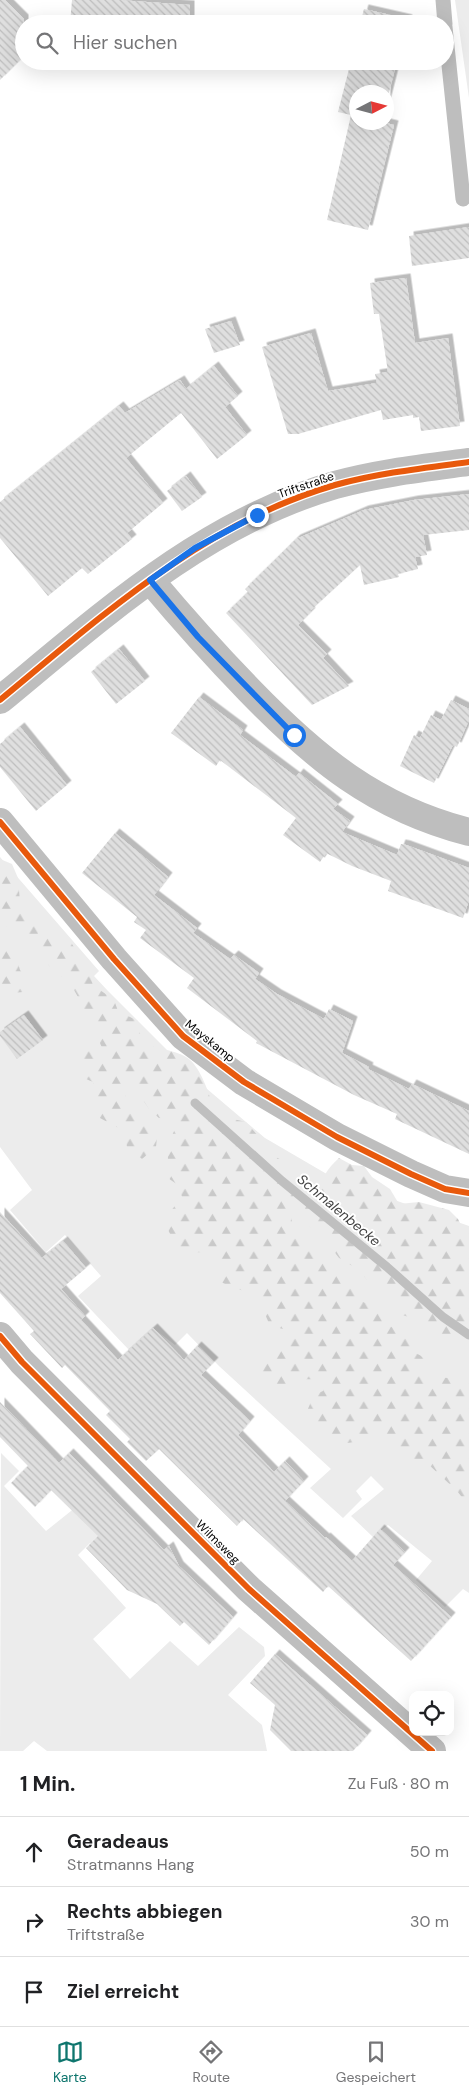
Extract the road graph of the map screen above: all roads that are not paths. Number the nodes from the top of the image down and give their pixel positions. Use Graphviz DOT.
graph roads {
  1 [pos="442,0"];
  2 [pos="444,15"];
  3 [pos="450,70"];
  4 [pos="463,198"];
  5 [pos="469,462"];
  6 [pos="150,580"];
  7 [pos="0,700"];
  8 [pos="0,822"];
  9 [pos="469,832"];
  10 [pos="469,1193"];
  11 [pos="0,1336"];
  12 [pos="432,1751"];
  1 -- 2 [label="lane"];
  3 -- 4 [label="lane"];
  5 -- 6 [label="street, Triftstraße"];
  6 -- 7 [label="street, Triftstraße"];
  6 -- 9 [label="street"];
  8 -- 10 [label="street, Mayskamp"];
  11 -- 12 [label="street, Wilmsweg"];
}
